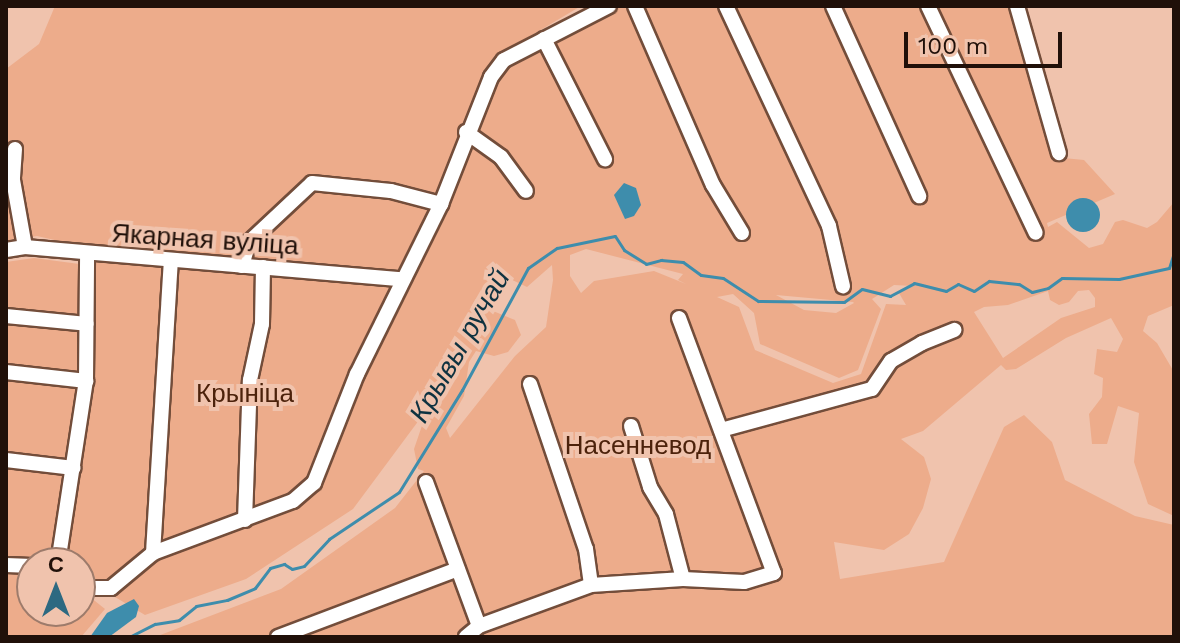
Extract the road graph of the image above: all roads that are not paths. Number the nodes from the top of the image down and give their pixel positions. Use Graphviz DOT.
graph roads {
  1 [pos="609,6"];
  2 [pos="635,6"];
  3 [pos="726,6"];
  4 [pos="833,6"];
  5 [pos="928,6"];
  6 [pos="1017,6"];
  7 [pos="544,39"];
  8 [pos="466,132"];
  9 [pos="15,149"];
  10 [pos="1059,153"];
  11 [pos="605,159"];
  12 [pos="526,191"];
  13 [pos="919,196"];
  14 [pos="441,204"];
  15 [pos="742,233"];
  16 [pos="1036,233"];
  17 [pos="25,247"];
  18 [pos="6,250"];
  19 [pos="87,255"];
  20 [pos="171,262"];
  21 [pos="242,266"];
  22 [pos="263,267"];
  23 [pos="401,279"];
  24 [pos="843,286"];
  25 [pos="6,316"];
  26 [pos="679,318"];
  27 [pos="87,324"];
  28 [pos="954,330"];
  29 [pos="6,372"];
  30 [pos="86,381"];
  31 [pos="530,384"];
  32 [pos="631,426"];
  33 [pos="721,430"];
  34 [pos="6,460"];
  35 [pos="70,468"];
  36 [pos="426,482"];
  37 [pos="245,520"];
  38 [pos="60,547"];
  39 [pos="153,553"];
  40 [pos="458,569"];
  41 [pos="683,579"];
  42 [pos="591,585"];
  43 [pos="96,588"];
  44 [pos="479,626"];
  45 [pos="278,637"];
  46 [pos="466,637"];
  1 -- 7 [label="street"];
  2 -- 15 [label="street"];
  3 -- 24 [label="street"];
  4 -- 13 [label="street"];
  5 -- 16 [label="street"];
  6 -- 10 [label="street"];
  7 -- 8 [label="street"];
  7 -- 11 [label="street"];
  8 -- 12 [label="street"];
  8 -- 14 [label="street"];
  9 -- 17 [label="street"];
  14 -- 21 [label="street"];
  14 -- 23 [label="street"];
  17 -- 18 [label="street, Якарная вуліца"];
  17 -- 19 [label="street, Якарная вуліца"];
  19 -- 20 [label="street, Якарная вуліца"];
  19 -- 27 [label="street"];
  20 -- 21 [label="street, Якарная вуліца"];
  20 -- 39 [label="street"];
  21 -- 22 [label="street, Якарная вуліца"];
  22 -- 23 [label="street, Якарная вуліца"];
  22 -- 37 [label="street"];
  23 -- 37 [label="street"];
  25 -- 27 [label="street"];
  26 -- 33 [label="street"];
  27 -- 30 [label="street"];
  28 -- 33 [label="street"];
  29 -- 30 [label="street"];
  30 -- 35 [label="street"];
  31 -- 42 [label="street"];
  32 -- 41 [label="street"];
  33 -- 41 [label="street"];
  34 -- 35 [label="street"];
  35 -- 38 [label="street"];
  36 -- 40 [label="street"];
  37 -- 39 [label="street"];
  39 -- 43 [label="street"];
  40 -- 44 [label="street"];
  40 -- 45 [label="street"];
  41 -- 42 [label="street"];
  42 -- 44 [label="street"];
  44 -- 46 [label="street"];
}
